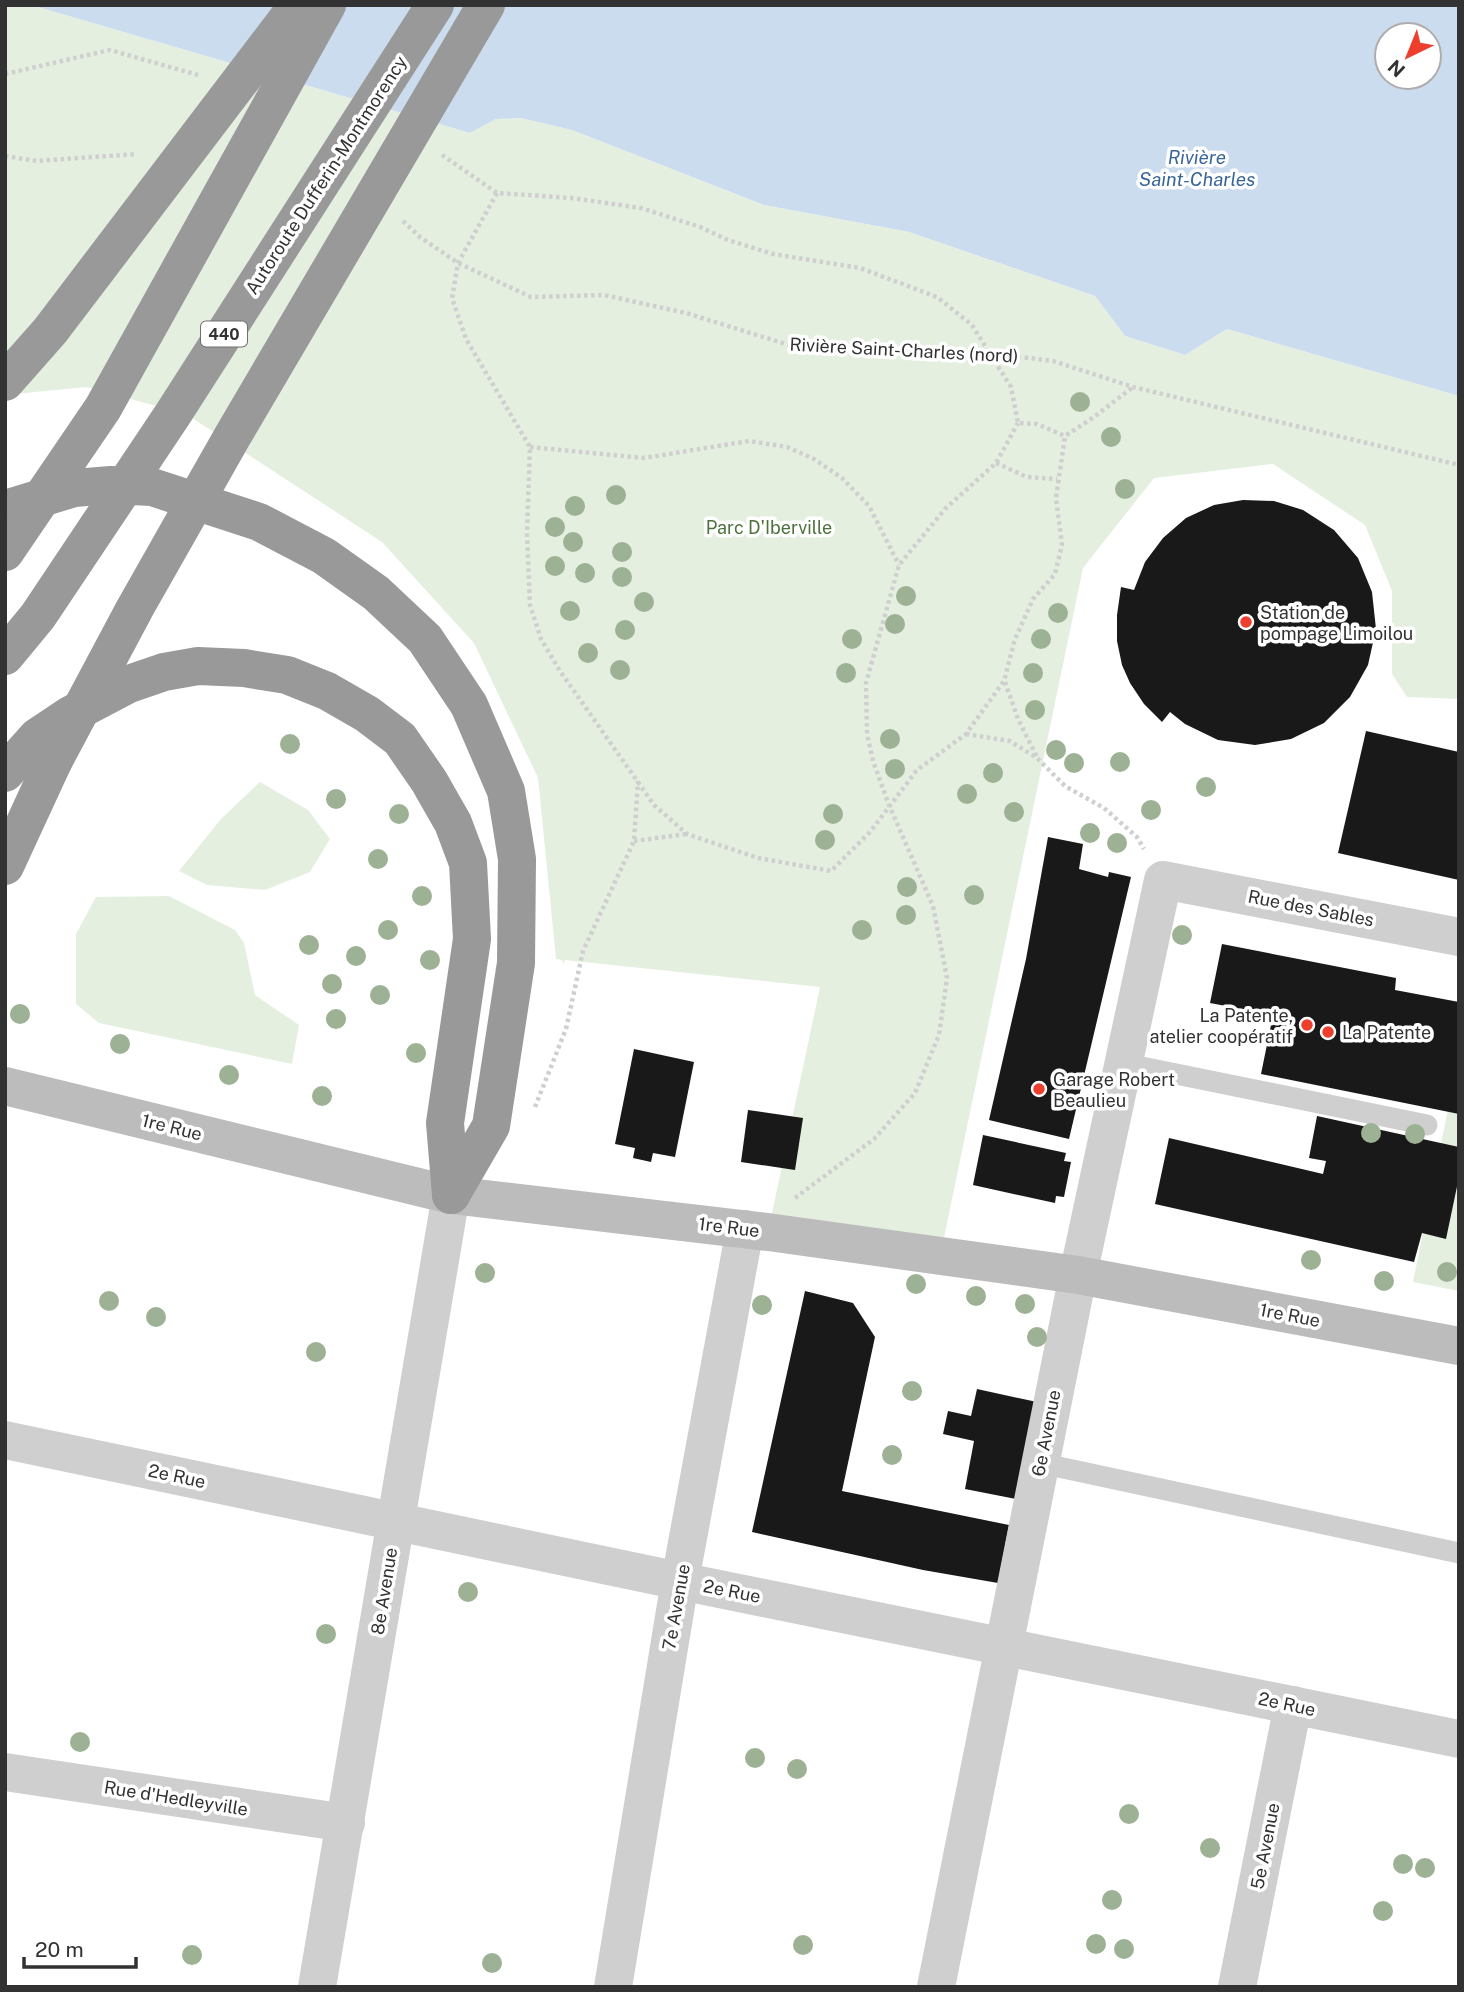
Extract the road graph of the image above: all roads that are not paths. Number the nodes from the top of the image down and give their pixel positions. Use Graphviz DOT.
graph roads {
  1 [pos="298,5"];
  2 [pos="327,5"];
  3 [pos="435,5"];
  4 [pos="486,5"];
  5 [pos="5,382"];
  6 [pos="5,509"];
  7 [pos="5,552"];
  8 [pos="38,616"];
  9 [pos="5,656"];
  10 [pos="5,668"];
  11 [pos="5,774"];
  12 [pos="5,866"];
  13 [pos="1163,880"];
  14 [pos="1459,937"];
  15 [pos="1122,1063"];
  16 [pos="5,1086"];
  17 [pos="1427,1125"];
  18 [pos="451,1195"];
  19 [pos="757,1231"];
  20 [pos="1078,1275"];
  21 [pos="1459,1346"];
  22 [pos="5,1440"];
  23 [pos="1041,1463"];
  24 [pos="395,1521"];
  25 [pos="1459,1553"];
  26 [pos="680,1581"];
  27 [pos="1004,1646"];
  28 [pos="1293,1706"];
  29 [pos="1459,1739"];
  30 [pos="5,1772"];
  31 [pos="346,1824"];
  32 [pos="317,1987"];
  33 [pos="613,1987"];
  34 [pos="936,1987"];
  35 [pos="1237,1987"];
  1 -- 5 [label="highway, bridge"];
  2 -- 7 [label="highway, bridge"];
  3 -- 8 [label="highway, Autoroute Dufferin-Montmorency / 440, bridge"];
  4 -- 12 [label="highway, bridge"];
  6 -- 18 [label="highway"];
  8 -- 9 [label="highway, Autoroute Dufferin-Montmorency / 440, bridge"];
  8 -- 10 [label="highway, bridge"];
  11 -- 18 [label="highway"];
  13 -- 14 [label="street, Rue des Sables"];
  13 -- 15 [label="street, 6e Avenue"];
  15 -- 17 [label="lane"];
  15 -- 20 [label="street, 6e Avenue"];
  16 -- 18 [label="street, 1re Rue"];
  18 -- 19 [label="street, 1re Rue"];
  18 -- 24 [label="street, 8e Avenue"];
  19 -- 20 [label="street, 1re Rue"];
  19 -- 26 [label="street, 7e Avenue"];
  20 -- 21 [label="street, 1re Rue"];
  20 -- 23 [label="street, 6e Avenue"];
  22 -- 24 [label="street, 2e Rue"];
  23 -- 25 [label="lane"];
  23 -- 27 [label="street, 6e Avenue"];
  24 -- 26 [label="street, 2e Rue"];
  24 -- 31 [label="street, 8e Avenue"];
  26 -- 27 [label="street, 2e Rue"];
  26 -- 33 [label="street, 7e Avenue"];
  27 -- 28 [label="street, 2e Rue"];
  27 -- 34 [label="street, 6e Avenue"];
  28 -- 29 [label="street, 2e Rue"];
  28 -- 35 [label="street, 5e Avenue"];
  30 -- 31 [label="street, Rue d'Hedleyville"];
  31 -- 32 [label="street, 8e Avenue"];
}
